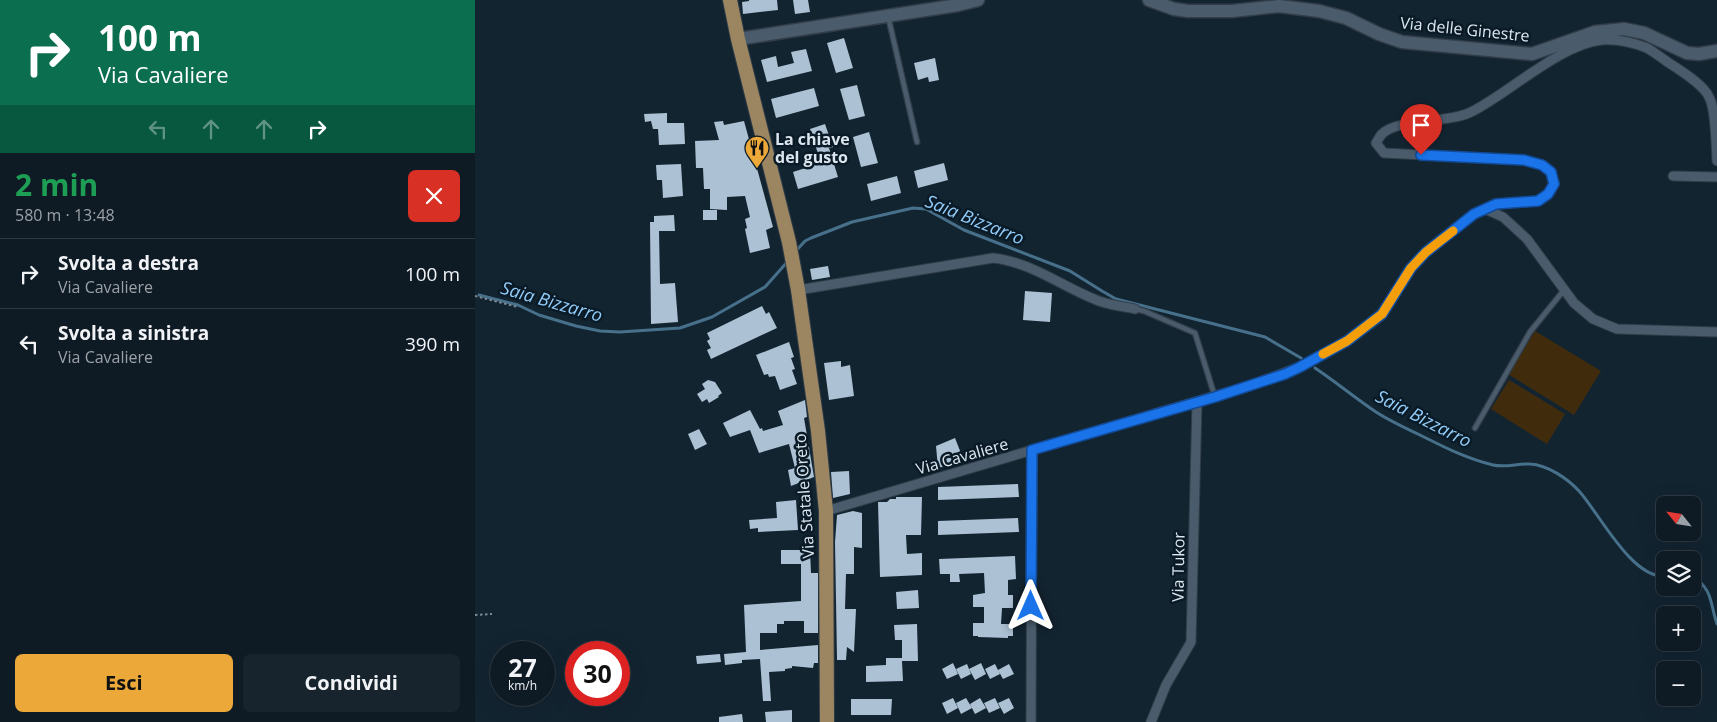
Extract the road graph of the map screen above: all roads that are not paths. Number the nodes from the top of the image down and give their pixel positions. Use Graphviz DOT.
graph roads {
  1 [pos="731,0"];
  2 [pos="978,0"];
  3 [pos="1149,0"];
  4 [pos="958,2"];
  5 [pos="887,15"];
  6 [pos="738,39"];
  7 [pos="1717,50"];
  8 [pos="917,142"];
  9 [pos="1717,161"];
  10 [pos="1673,176"];
  11 [pos="1717,177"];
  12 [pos="1485,209"];
  13 [pos="798,290"];
  14 [pos="1564,290"];
  15 [pos="1135,309"];
  16 [pos="1717,332"];
  17 [pos="1215,397"];
  18 [pos="1197,403"];
  19 [pos="1475,428"];
  20 [pos="1032,450"];
  21 [pos="826,511"];
  22 [pos="827,722"];
  23 [pos="1031,722"];
  24 [pos="1151,722"];
  1 -- 6 [label="main road"];
  2 -- 4 [label="street"];
  3 -- 7 [label="street, Via delle Ginestre"];
  4 -- 5 [label="street"];
  5 -- 6 [label="street"];
  5 -- 8 [label="lane"];
  6 -- 13 [label="main road, Via Statale Oreto"];
  9 -- 12 [label="street, Via Cavaliere"];
  10 -- 11 [label="street"];
  12 -- 14 [label="street"];
  12 -- 17 [label="street, Via Cavaliere"];
  13 -- 15 [label="street"];
  13 -- 21 [label="main road, Via Statale Oreto"];
  14 -- 16 [label="street"];
  14 -- 19 [label="lane"];
  15 -- 17 [label="lane"];
  17 -- 18 [label="street, Via Cavaliere"];
  18 -- 20 [label="street, Via Cavaliere"];
  18 -- 24 [label="street, Via Tukor"];
  20 -- 21 [label="street, Via Cavaliere"];
  20 -- 23 [label="street"];
  21 -- 22 [label="main road, Via Statale Oreto"];
}
